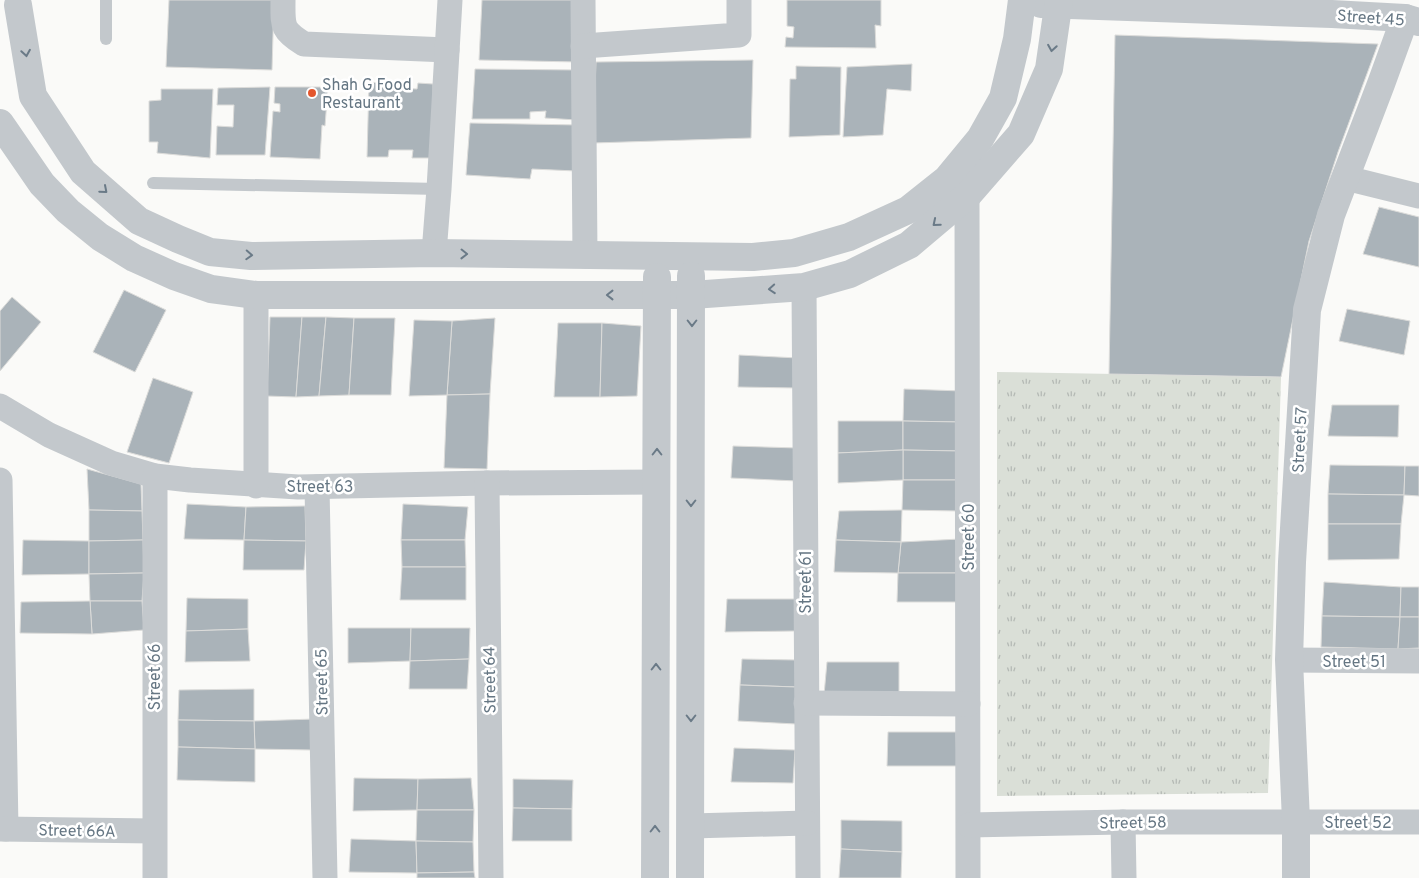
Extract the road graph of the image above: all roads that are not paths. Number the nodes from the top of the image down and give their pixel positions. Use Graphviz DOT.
graph roads {
  1 [pos="106,0"];
  2 [pos="283,0"];
  3 [pos="450,0"];
  4 [pos="583,0"];
  5 [pos="739,0"];
  6 [pos="1022,2"];
  7 [pos="1059,2"];
  8 [pos="13,8"];
  9 [pos="1412,20"];
  10 [pos="106,39"];
  11 [pos="583,46"];
  12 [pos="447,50"];
  13 [pos="0,123"];
  14 [pos="1346,178"];
  15 [pos="153,183"];
  16 [pos="439,189"];
  17 [pos="967,196"];
  18 [pos="1419,196"];
  19 [pos="434,253"];
  20 [pos="585,256"];
  21 [pos="657,257"];
  22 [pos="691,257"];
  23 [pos="804,287"];
  24 [pos="657,294"];
  25 [pos="256,295"];
  26 [pos="692,295"];
  27 [pos="1,415"];
  28 [pos="155,476"];
  29 [pos="0,480"];
  30 [pos="657,482"];
  31 [pos="487,483"];
  32 [pos="256,486"];
  33 [pos="317,487"];
  34 [pos="1290,660"];
  35 [pos="1419,661"];
  36 [pos="806,703"];
  37 [pos="968,704"];
  38 [pos="1123,822"];
  39 [pos="1296,822"];
  40 [pos="1419,822"];
  41 [pos="807,823"];
  42 [pos="969,825"];
  43 [pos="691,826"];
  44 [pos="3,829"];
  45 [pos="154,831"];
  46 [pos="155,878"];
  47 [pos="325,878"];
  48 [pos="491,878"];
  49 [pos="655,878"];
  50 [pos="690,878"];
  51 [pos="808,878"];
  52 [pos="968,878"];
  53 [pos="1124,878"];
  54 [pos="1296,878"];
  1 -- 10 [label="lane"];
  2 -- 12 [label="street"];
  3 -- 12 [label="street"];
  4 -- 11 [label="street"];
  5 -- 11 [label="street"];
  6 -- 7 [label="street, Street 45"];
  6 -- 22 [label="street"];
  7 -- 9 [label="street, Street 45"];
  7 -- 17 [label="street, one-way"];
  8 -- 19 [label="street, one-way"];
  9 -- 14 [label="street, Street 57"];
  11 -- 20 [label="street"];
  12 -- 16 [label="street"];
  13 -- 25 [label="street"];
  14 -- 18 [label="street"];
  14 -- 34 [label="street, Street 57"];
  15 -- 16 [label="lane"];
  16 -- 19 [label="street"];
  17 -- 23 [label="street, one-way"];
  17 -- 37 [label="street, Street 60"];
  19 -- 20 [label="street, one-way"];
  20 -- 21 [label="street"];
  21 -- 22 [label="street"];
  21 -- 24 [label="street"];
  22 -- 26 [label="street"];
  23 -- 26 [label="street, one-way"];
  23 -- 36 [label="street, Street 61"];
  24 -- 25 [label="street, one-way"];
  24 -- 26 [label="street"];
  30 -- 24 [label="street, one-way"];
  25 -- 32 [label="street"];
  26 -- 43 [label="street, one-way"];
  27 -- 28 [label="street, Street 63"];
  28 -- 32 [label="street, Street 63"];
  28 -- 45 [label="street, Street 66"];
  29 -- 44 [label="street"];
  30 -- 31 [label="street, Street 63"];
  49 -- 30 [label="street, one-way"];
  31 -- 33 [label="street, Street 63"];
  31 -- 48 [label="street, Street 64"];
  32 -- 33 [label="street, Street 63"];
  33 -- 47 [label="street, Street 65"];
  34 -- 35 [label="street, Street 51"];
  34 -- 39 [label="street, Street 57"];
  36 -- 37 [label="street"];
  36 -- 41 [label="street, Street 61"];
  37 -- 42 [label="street, Street 60"];
  38 -- 39 [label="street, Street 58"];
  38 -- 42 [label="street, Street 58"];
  38 -- 53 [label="street"];
  39 -- 40 [label="street, Street 52"];
  39 -- 54 [label="street, Street 57"];
  41 -- 43 [label="street"];
  41 -- 51 [label="street, Street 61"];
  42 -- 52 [label="street, Street 60"];
  43 -- 50 [label="street"];
  44 -- 45 [label="street, Street 66A"];
  45 -- 46 [label="street, Street 66"];
}
